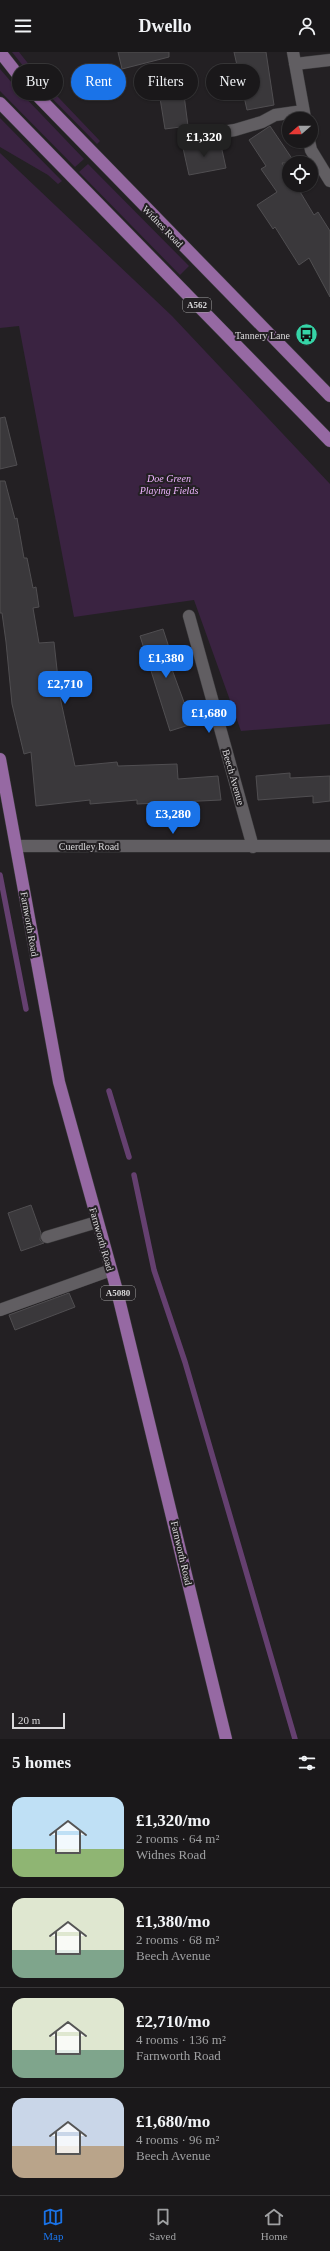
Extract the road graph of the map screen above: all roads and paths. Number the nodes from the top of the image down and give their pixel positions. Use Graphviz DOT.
graph roads {
  1 [pos="0,52"];
  2 [pos="294,58"];
  3 [pos="330,60"];
  4 [pos="0,103"];
  5 [pos="303,112"];
  6 [pos="282,115"];
  7 [pos="190,137"];
  8 [pos="310,148"];
  9 [pos="330,180"];
  10 [pos="330,396"];
  11 [pos="330,441"];
  12 [pos="188,616"];
  13 [pos="0,759"];
  14 [pos="16,846"];
  15 [pos="330,846"];
  16 [pos="253,847"];
  17 [pos="97,1222"];
  18 [pos="47,1237"];
  19 [pos="111,1270"];
  20 [pos="0,1310"];
  21 [pos="226,1739"];
  1 -- 10 [label="main road, Widnes Road"];
  2 -- 3 [label="street"];
  2 -- 5 [label="street"];
  4 -- 11 [label="main road, A562"];
  6 -- 7 [label="street"];
  8 -- 9 [label="street"];
  12 -- 16 [label="street, Beech Avenue"];
  13 -- 14 [label="main road, Farnworth Road / A5080"];
  14 -- 16 [label="street, Cuerdley Road"];
  14 -- 17 [label="main road, Farnworth Road / A5080"];
  15 -- 16 [label="street, Cuerdley Road"];
  17 -- 18 [label="street"];
  17 -- 19 [label="main road, Farnworth Road / A5080"];
  19 -- 20 [label="street"];
  19 -- 21 [label="main road, Farnworth Road / A5080"];
}
